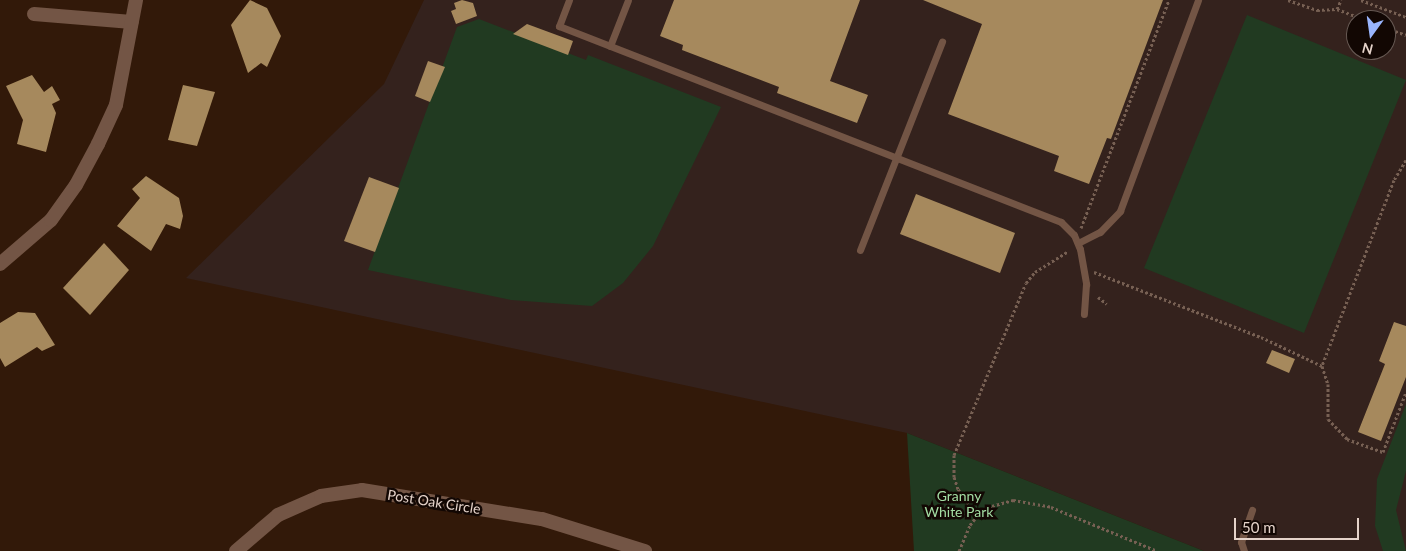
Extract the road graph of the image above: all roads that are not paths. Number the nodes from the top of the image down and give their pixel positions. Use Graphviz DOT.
graph roads {
  1 [pos="136,0"];
  2 [pos="569,0"];
  3 [pos="628,0"];
  4 [pos="1198,0"];
  5 [pos="34,14"];
  6 [pos="132,22"];
  7 [pos="942,42"];
  8 [pos="610,46"];
  9 [pos="897,158"];
  10 [pos="1077,240"];
  11 [pos="860,250"];
  12 [pos="0,264"];
  13 [pos="1084,314"];
  14 [pos="1252,510"];
  15 [pos="236,551"];
  16 [pos="645,551"];
  17 [pos="1244,551"];
  1 -- 6 [label="street"];
  2 -- 8 [label="lane"];
  3 -- 8 [label="lane"];
  4 -- 10 [label="lane"];
  5 -- 6 [label="street"];
  6 -- 12 [label="street"];
  7 -- 9 [label="lane"];
  8 -- 9 [label="lane"];
  9 -- 10 [label="lane"];
  9 -- 11 [label="lane"];
  10 -- 13 [label="lane"];
  14 -- 17 [label="lane"];
  15 -- 16 [label="street, Post Oak Circle"];
}
